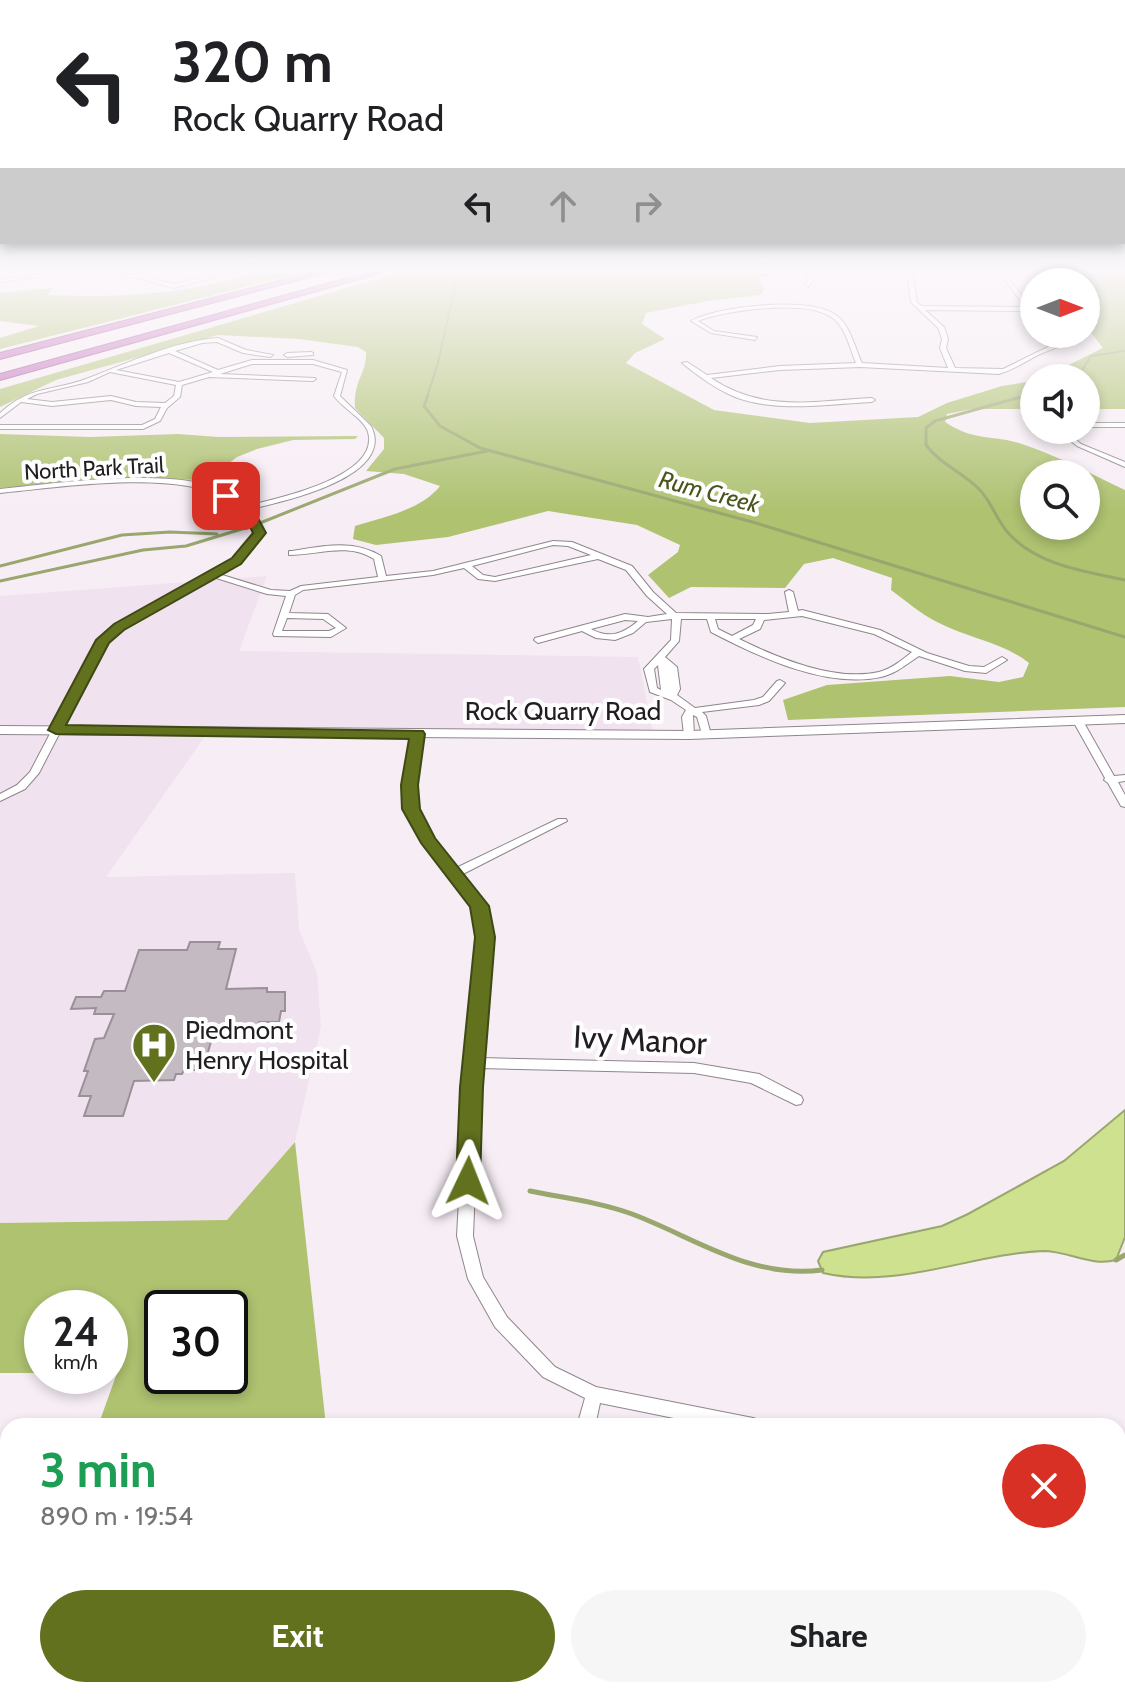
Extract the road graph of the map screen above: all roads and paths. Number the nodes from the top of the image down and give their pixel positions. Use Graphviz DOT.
graph roads {
  1 [pos="86,352"];
  2 [pos="89,352"];
  3 [pos="166,352"];
  4 [pos="173,352"];
  5 [pos="247,352"];
  6 [pos="854,352"];
  7 [pos="945,352"];
  8 [pos="1042,352"];
  9 [pos="311,354"];
  10 [pos="685,363"];
  11 [pos="860,365"];
  12 [pos="952,369"];
  13 [pos="112,371"];
  14 [pos="216,371"];
  15 [pos="208,375"];
  16 [pos="0,377"];
  17 [pos="706,377"];
  18 [pos="313,379"];
  19 [pos="179,384"];
  20 [pos="19,400"];
  21 [pos="872,400"];
  22 [pos="166,405"];
  23 [pos="0,416"];
  24 [pos="1100,425"];
  25 [pos="1125,425"];
  26 [pos="0,427"];
  27 [pos="1078,444"];
  28 [pos="1125,465"];
  29 [pos="0,491"];
  30 [pos="247,508"];
  31 [pos="292,553"];
  32 [pos="599,556"];
  33 [pos="467,566"];
  34 [pos="222,569"];
  35 [pos="212,574"];
  36 [pos="383,579"];
  37 [pos="789,592"];
  38 [pos="291,594"];
  39 [pos="794,614"];
  40 [pos="284,615"];
  41 [pos="674,616"];
  42 [pos="710,616"];
  43 [pos="761,617"];
  44 [pos="644,620"];
  45 [pos="584,628"];
  46 [pos="732,639"];
  47 [pos="538,640"];
  48 [pos="918,652"];
  49 [pos="662,659"];
  50 [pos="1002,660"];
  51 [pos="780,683"];
  52 [pos="671,697"];
  53 [pos="690,711"];
  54 [pos="1125,719"];
  55 [pos="1078,721"];
  56 [pos="0,730"];
  57 [pos="56,730"];
  58 [pos="417,734"];
  59 [pos="689,735"];
  60 [pos="706,735"];
  61 [pos="1125,778"];
  62 [pos="1109,780"];
  63 [pos="0,798"];
  64 [pos="1125,804"];
  65 [pos="562,821"];
  66 [pos="455,873"];
  67 [pos="474,1063"];
  68 [pos="796,1100"];
  69 [pos="594,1394"];
  70 [pos="588,1418"];
  71 [pos="713,1418"];
  1 -- 16 [label="highway"];
  2 -- 16 [label="highway"];
  3 -- 13 [label="street"];
  4 -- 14 [label="street"];
  5 -- 9 [label="street"];
  6 -- 11 [label="street"];
  7 -- 12 [label="street"];
  8 -- 12 [label="street"];
  10 -- 17 [label="street"];
  11 -- 12 [label="street"];
  11 -- 17 [label="street"];
  13 -- 19 [label="street"];
  13 -- 20 [label="street"];
  14 -- 15 [label="street"];
  14 -- 30 [label="street"];
  15 -- 18 [label="street"];
  15 -- 19 [label="street"];
  17 -- 21 [label="street"];
  19 -- 22 [label="street"];
  20 -- 22 [label="street"];
  20 -- 23 [label="street"];
  22 -- 26 [label="street"];
  24 -- 25 [label="street"];
  27 -- 28 [label="street"];
  29 -- 30 [label="street, North Park Trail"];
  30 -- 34 [label="street"];
  31 -- 36 [label="street"];
  32 -- 33 [label="street"];
  32 -- 33 [label="street"];
  32 -- 41 [label="street"];
  33 -- 36 [label="street"];
  34 -- 35 [label="street"];
  34 -- 38 [label="street"];
  35 -- 38 [label="street"];
  35 -- 57 [label="street"];
  36 -- 38 [label="street"];
  37 -- 39 [label="street"];
  38 -- 40 [label="street"];
  39 -- 43 [label="street"];
  39 -- 48 [label="street"];
  40 -- 40 [label="street"];
  41 -- 42 [label="street"];
  41 -- 44 [label="street"];
  41 -- 49 [label="street"];
  42 -- 43 [label="street"];
  42 -- 46 [label="street"];
  43 -- 46 [label="street"];
  44 -- 45 [label="street"];
  44 -- 45 [label="street"];
  45 -- 47 [label="street"];
  46 -- 48 [label="street"];
  48 -- 50 [label="street"];
  49 -- 52 [label="street"];
  49 -- 52 [label="street"];
  51 -- 53 [label="street"];
  52 -- 53 [label="street"];
  53 -- 59 [label="street"];
  53 -- 60 [label="street"];
  54 -- 55 [label="street, Rock Quarry Road"];
  55 -- 60 [label="street, Rock Quarry Road"];
  55 -- 62 [label="street"];
  56 -- 57 [label="street, Rock Quarry Road"];
  57 -- 58 [label="street, Rock Quarry Road"];
  57 -- 63 [label="street"];
  58 -- 59 [label="street, Rock Quarry Road"];
  58 -- 66 [label="street"];
  59 -- 60 [label="street, Rock Quarry Road"];
  61 -- 62 [label="street"];
  62 -- 64 [label="street"];
  65 -- 66 [label="street"];
  66 -- 67 [label="street"];
  67 -- 68 [label="street, Ivy Manor"];
  67 -- 69 [label="street"];
  69 -- 70 [label="street"];
  69 -- 71 [label="street"];
}
